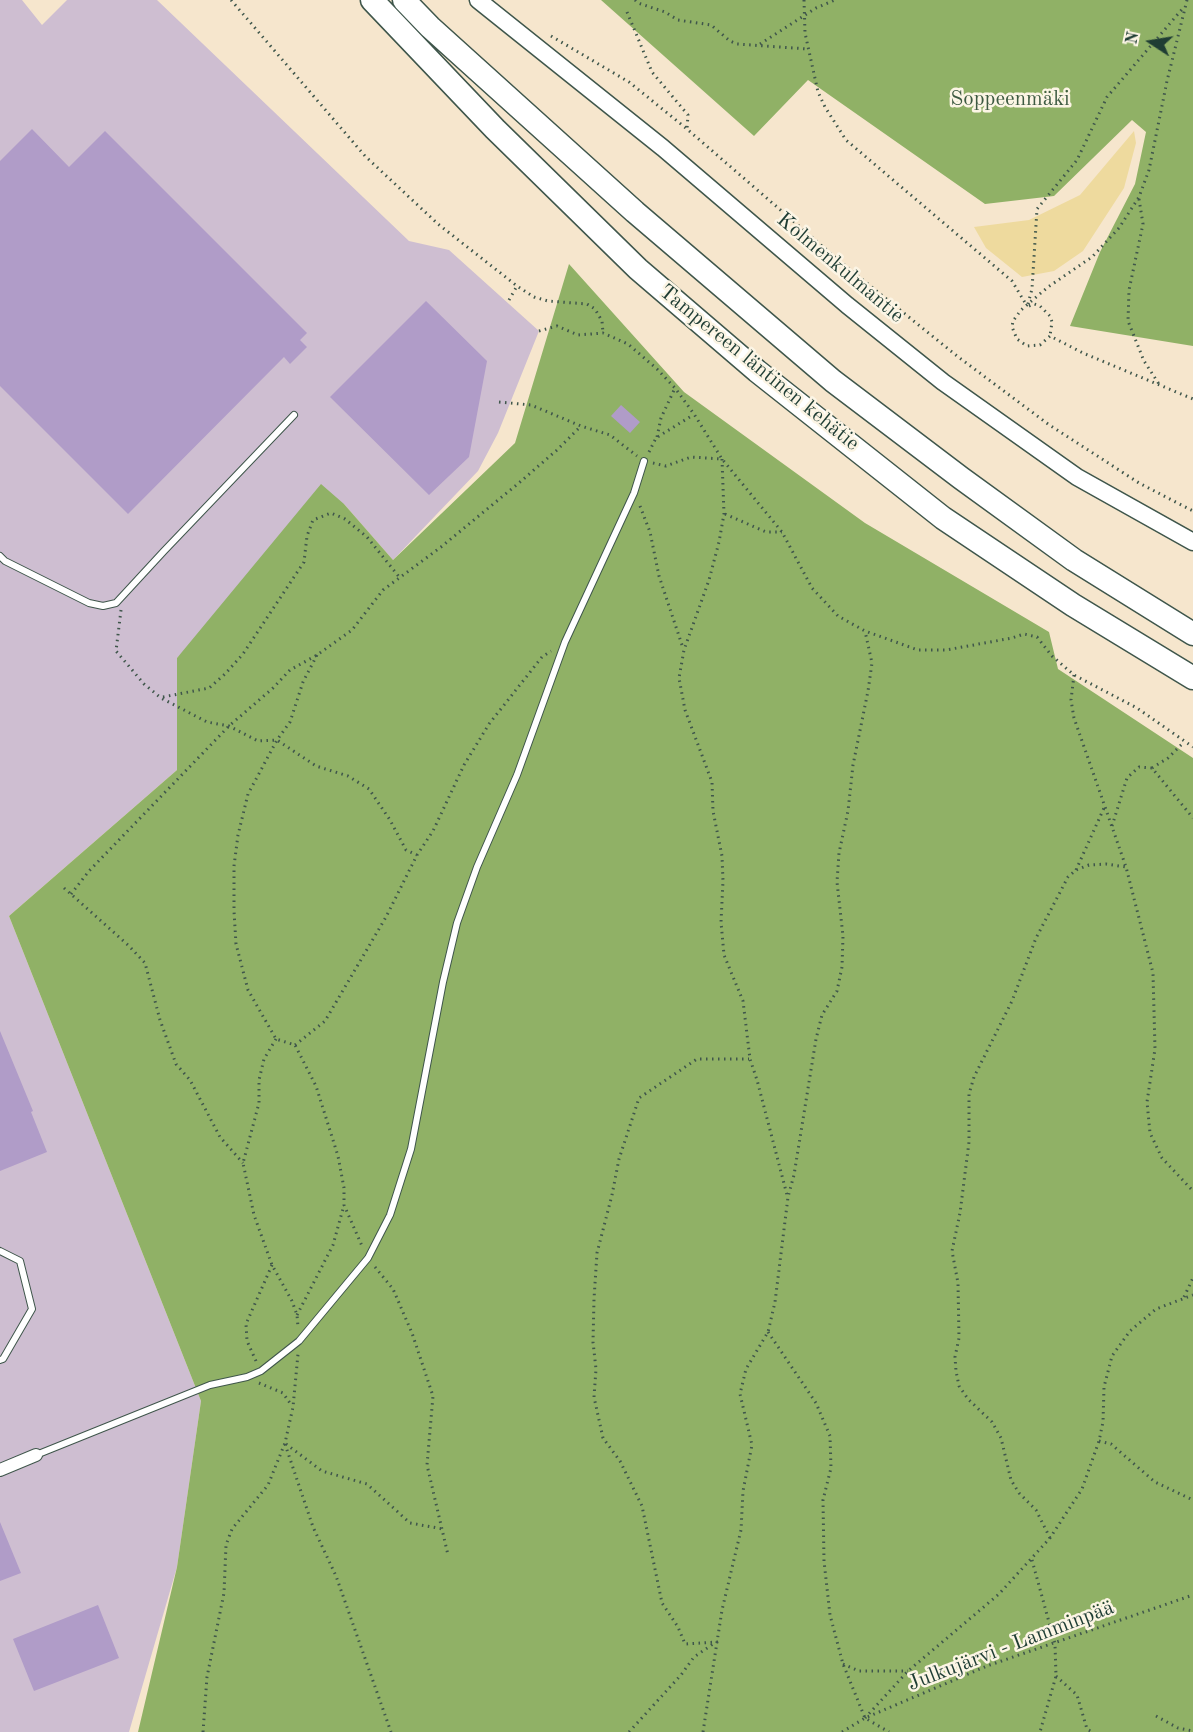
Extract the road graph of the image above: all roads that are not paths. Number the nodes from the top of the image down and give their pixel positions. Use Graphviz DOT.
graph roads {
  1 [pos="372,0"];
  2 [pos="404,0"];
  3 [pos="478,0"];
  4 [pos="294,415"];
  5 [pos="644,461"];
  6 [pos="1193,542"];
  7 [pos="0,556"];
  8 [pos="1193,634"];
  9 [pos="1193,678"];
  10 [pos="0,1251"];
  11 [pos="0,1360"];
  12 [pos="36,1455"];
  13 [pos="0,1470"];
  1 -- 9 [label="highway, Tampereen läntinen kehätie"];
  2 -- 8 [label="highway, Tampereen läntinen kehätie"];
  3 -- 6 [label="street, Kolmenkulmantie"];
  4 -- 7 [label="lane"];
  5 -- 12 [label="lane"];
  10 -- 11 [label="lane"];
  12 -- 13 [label="street"];
}
